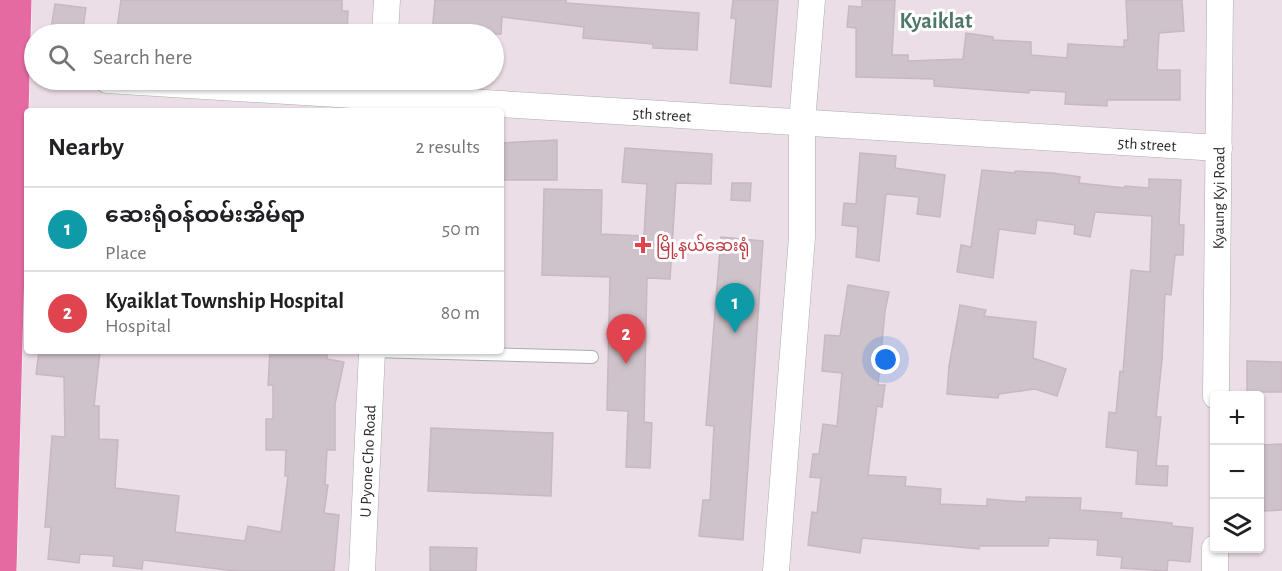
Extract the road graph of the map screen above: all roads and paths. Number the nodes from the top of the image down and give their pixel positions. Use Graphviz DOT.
graph roads {
  1 [pos="15,0"];
  2 [pos="387,0"];
  3 [pos="812,0"];
  4 [pos="1220,0"];
  5 [pos="386,24"];
  6 [pos="16,74"];
  7 [pos="280,90"];
  8 [pos="383,96"];
  9 [pos="802,122"];
  10 [pos="1219,148"];
  11 [pos="372,354"];
  12 [pos="482,354"];
  13 [pos="592,357"];
  14 [pos="1216,391"];
  15 [pos="1215,553"];
  16 [pos="0,571"];
  17 [pos="362,571"];
  18 [pos="776,571"];
  19 [pos="1215,571"];
  1 -- 6 [label="main road"];
  2 -- 5 [label="street"];
  3 -- 9 [label="street"];
  4 -- 10 [label="street, Kyaung Kyi Road"];
  6 -- 16 [label="main road"];
  7 -- 8 [label="street, 5th street"];
  8 -- 9 [label="street, 5th street"];
  9 -- 10 [label="street, 5th street"];
  9 -- 18 [label="street"];
  10 -- 14 [label="street, Kyaung Kyi Road"];
  11 -- 17 [label="street, U Pyone Cho Road"];
  12 -- 13 [label="lane"];
  15 -- 19 [label="street"];
}
